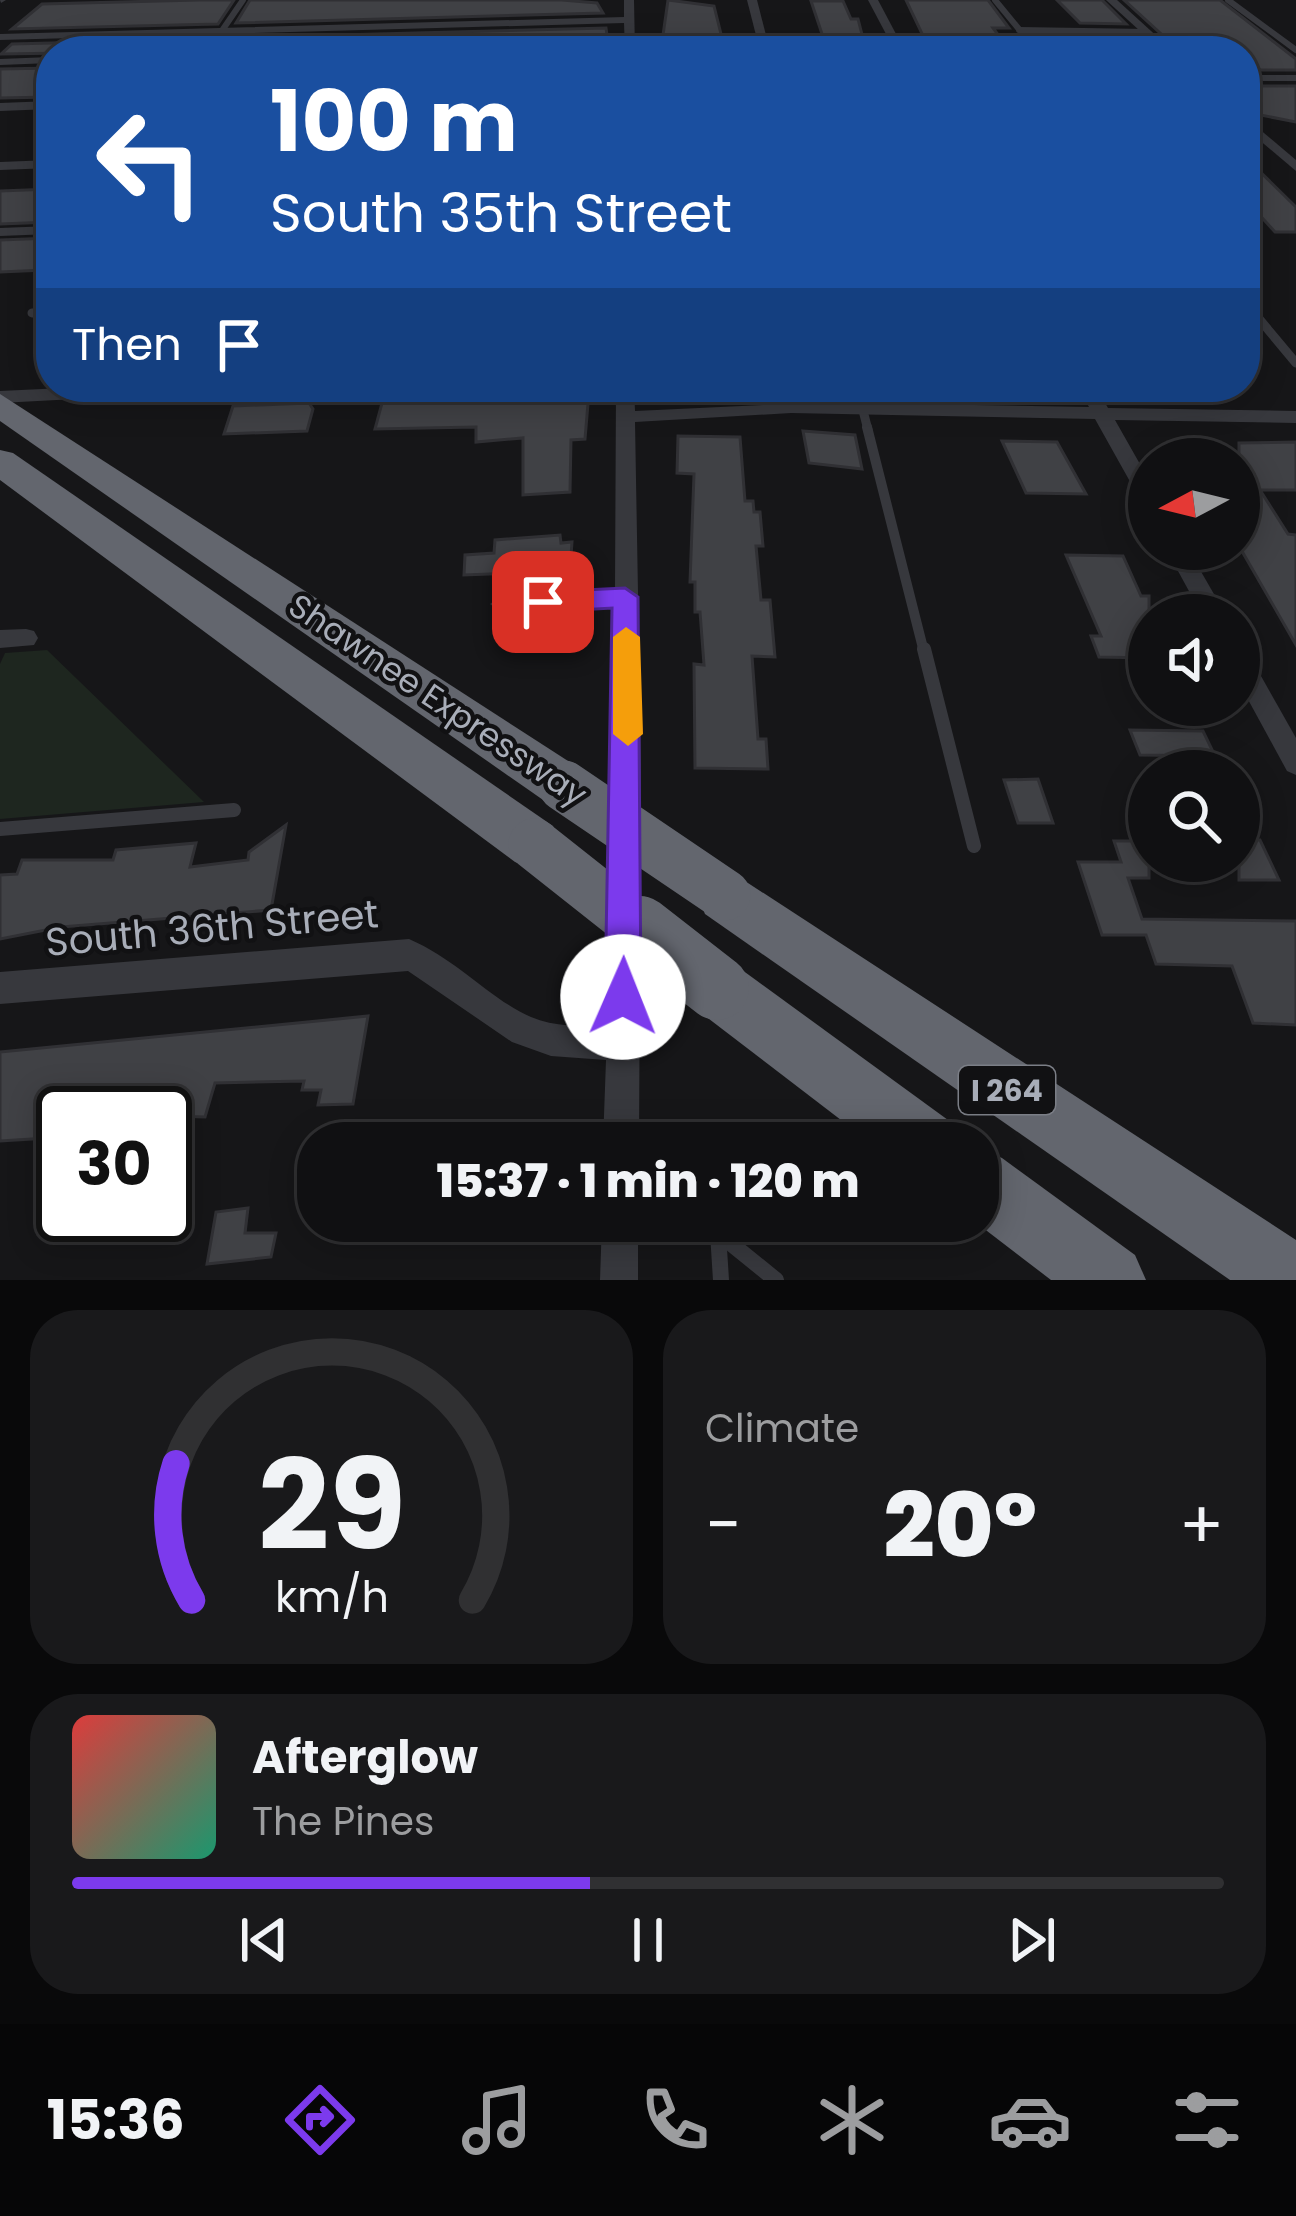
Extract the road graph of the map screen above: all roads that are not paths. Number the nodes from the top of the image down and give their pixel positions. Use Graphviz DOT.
graph roads {
  1 [pos="243,0"];
  2 [pos="629,0"];
  3 [pos="752,0"];
  4 [pos="873,0"];
  5 [pos="995,0"];
  6 [pos="1111,0"];
  7 [pos="1228,0"];
  8 [pos="629,20"];
  9 [pos="1019,30"];
  10 [pos="221,31"];
  11 [pos="1147,32"];
  12 [pos="36,36"];
  13 [pos="37,36"];
  14 [pos="218,36"];
  15 [pos="630,36"];
  16 [pos="761,36"];
  17 [pos="893,36"];
  18 [pos="1024,36"];
  19 [pos="1151,36"];
  20 [pos="0,37"];
  21 [pos="1296,50"];
  22 [pos="36,61"];
  23 [pos="0,62"];
  24 [pos="1260,78"];
  25 [pos="1296,78"];
  26 [pos="36,106"];
  27 [pos="0,107"];
  28 [pos="1260,135"];
  29 [pos="36,165"];
  30 [pos="0,166"];
  31 [pos="1296,167"];
  32 [pos="36,231"];
  33 [pos="0,232"];
  34 [pos="32,313"];
  35 [pos="36,313"];
  36 [pos="1260,320"];
  37 [pos="1296,363"];
  38 [pos="45,402"];
  39 [pos="625,402"];
  40 [pos="772,402"];
  41 [pos="861,402"];
  42 [pos="1095,402"];
  43 [pos="6,406"];
  44 [pos="795,408"];
  45 [pos="863,410"];
  46 [pos="1101,412"];
  47 [pos="625,417"];
  48 [pos="1296,417"];
  49 [pos="0,461"];
  50 [pos="1128,461"];
  51 [pos="625,597"];
  52 [pos="502,604"];
  53 [pos="0,638"];
  54 [pos="26,638"];
  55 [pos="1260,698"];
  56 [pos="1296,763"];
  57 [pos="234,811"];
  58 [pos="0,829"];
  59 [pos="974,846"];
  60 [pos="0,988"];
  61 [pos="622,1043"];
  62 [pos="621,1122"];
  63 [pos="897,1122"];
  64 [pos="999,1198"];
  65 [pos="620,1242"];
  66 [pos="719,1242"];
  67 [pos="729,1242"];
  68 [pos="620,1280"];
  69 [pos="721,1280"];
  70 [pos="776,1280"];
  71 [pos="1110,1280"];
  72 [pos="1292,1280"];
  1 -- 10 [label="lane"];
  2 -- 8 [label="street"];
  3 -- 16 [label="street"];
  4 -- 17 [label="street"];
  5 -- 9 [label="lane"];
  6 -- 11 [label="street"];
  7 -- 21 [label="lane"];
  8 -- 10 [label="street"];
  8 -- 15 [label="street"];
  9 -- 11 [label="lane"];
  9 -- 18 [label="lane"];
  10 -- 13 [label="street"];
  10 -- 14 [label="lane"];
  11 -- 19 [label="street"];
  12 -- 20 [label="street"];
  22 -- 23 [label="lane"];
  24 -- 25 [label="street"];
  26 -- 27 [label="street"];
  28 -- 31 [label="street"];
  29 -- 30 [label="lane"];
  32 -- 33 [label="street"];
  34 -- 35 [label="lane"];
  36 -- 37 [label="lane"];
  38 -- 43 [label="street"];
  39 -- 47 [label="street"];
  40 -- 44 [label="street"];
  41 -- 45 [label="lane"];
  42 -- 46 [label="street"];
  43 -- 72 [label="highway, Shawnee Expressway / I 264, bridge"];
  44 -- 45 [label="street"];
  44 -- 47 [label="street"];
  45 -- 46 [label="street"];
  45 -- 59 [label="lane"];
  46 -- 48 [label="street"];
  46 -- 50 [label="street"];
  47 -- 51 [label="street"];
  49 -- 63 [label="highway, Shawnee Expressway / I 264, bridge"];
  51 -- 52 [label="street"];
  51 -- 61 [label="street"];
  53 -- 54 [label="street"];
  55 -- 56 [label="street"];
  57 -- 58 [label="lane"];
  60 -- 61 [label="street, South 36th Street"];
  61 -- 62 [label="street"];
  64 -- 71 [label="highway"];
  65 -- 68 [label="street"];
  66 -- 69 [label="lane"];
  67 -- 70 [label="lane"];
}
